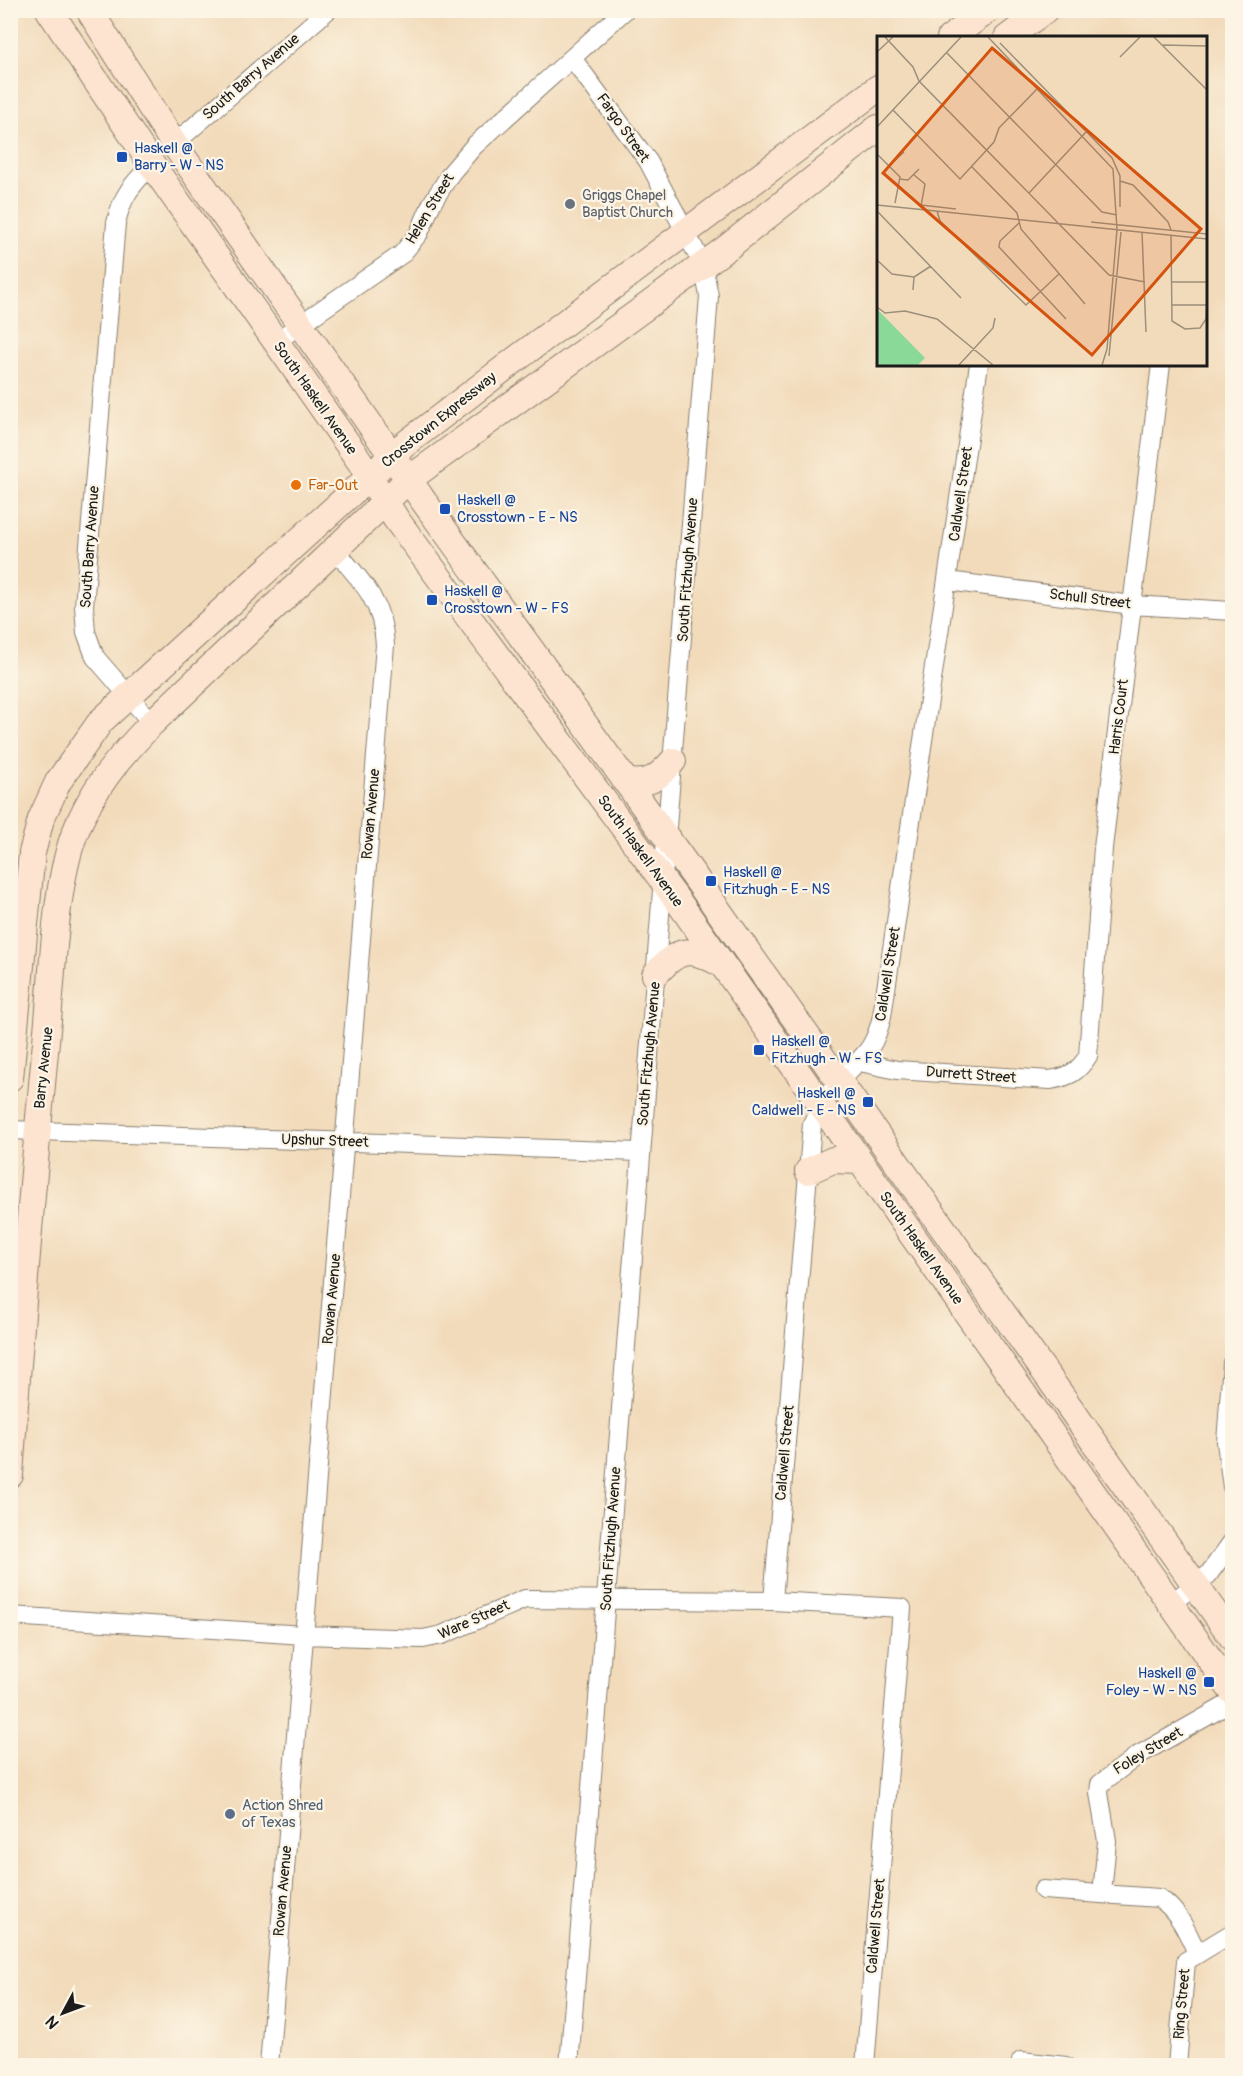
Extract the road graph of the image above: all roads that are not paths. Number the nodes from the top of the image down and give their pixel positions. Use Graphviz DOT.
graph roads {
  1 [pos="49,10"];
  2 [pos="89,10"];
  3 [pos="328,10"];
  4 [pos="625,10"];
  5 [pos="988,10"];
  6 [pos="1039,15"];
  7 [pos="953,36"];
  8 [pos="1009,36"];
  9 [pos="572,58"];
  10 [pos="877,90"];
  11 [pos="877,130"];
  12 [pos="174,144"];
  13 [pos="152,165"];
  14 [pos="685,234"];
  15 [pos="703,265"];
  16 [pos="302,324"];
  17 [pos="275,342"];
  18 [pos="979,366"];
  19 [pos="1161,366"];
  20 [pos="393,456"];
  21 [pos="369,477"];
  22 [pos="408,480"];
  23 [pos="385,500"];
  24 [pos="333,548"];
  25 [pos="948,581"];
  26 [pos="1132,605"];
  27 [pos="1233,611"];
  28 [pos="127,697"];
  29 [pos="152,723"];
  30 [pos="673,761"];
  31 [pos="625,781"];
  32 [pos="668,840"];
  33 [pos="664,884"];
  34 [pos="721,964"];
  35 [pos="655,975"];
  36 [pos="860,1062"];
  37 [pos="1080,1069"];
  38 [pos="10,1078"];
  39 [pos="839,1080"];
  40 [pos="821,1104"];
  41 [pos="10,1130"];
  42 [pos="38,1130"];
  43 [pos="345,1142"];
  44 [pos="640,1152"];
  45 [pos="860,1161"];
  46 [pos="808,1171"];
  47 [pos="14,1359"];
  48 [pos="1233,1363"];
  49 [pos="10,1475"];
  50 [pos="1233,1487"];
  51 [pos="1233,1542"];
  52 [pos="1197,1585"];
  53 [pos="607,1600"];
  54 [pos="773,1601"];
  55 [pos="1170,1604"];
  56 [pos="902,1608"];
  57 [pos="10,1616"];
  58 [pos="304,1635"];
  59 [pos="1233,1637"];
  60 [pos="1233,1691"];
  61 [pos="1233,1702"];
  62 [pos="1043,1890"];
  63 [pos="1102,1894"];
  64 [pos="1233,1933"];
  65 [pos="1197,1953"];
  66 [pos="1021,2061"];
  67 [pos="269,2066"];
  68 [pos="569,2066"];
  69 [pos="865,2066"];
  70 [pos="1066,2066"];
  71 [pos="1177,2066"];
  1 -- 13 [label="main road, South Haskell Avenue"];
  2 -- 12 [label="main road, South Haskell Avenue"];
  3 -- 12 [label="street, South Barry Avenue"];
  4 -- 9 [label="street, Helen Street"];
  5 -- 7 [label="main road"];
  6 -- 8 [label="main road"];
  9 -- 14 [label="street, Fargo Street"];
  9 -- 16 [label="street, Helen Street"];
  10 -- 14 [label="main road"];
  11 -- 15 [label="main road"];
  12 -- 13 [label="main road"];
  12 -- 16 [label="main road, South Haskell Avenue"];
  13 -- 17 [label="main road, South Haskell Avenue"];
  13 -- 28 [label="street, South Barry Avenue"];
  14 -- 15 [label="street, Fargo Street"];
  14 -- 20 [label="main road, Crosstown Expressway"];
  15 -- 22 [label="main road, Crosstown Expressway"];
  15 -- 30 [label="street, South Fitzhugh Avenue"];
  16 -- 17 [label="street, Helen Street"];
  16 -- 20 [label="main road, South Haskell Avenue"];
  17 -- 21 [label="main road, South Haskell Avenue"];
  18 -- 25 [label="street, Caldwell Street"];
  19 -- 26 [label="street, Harris Court"];
  20 -- 21 [label="main road, Crosstown Expressway"];
  20 -- 22 [label="main road, South Haskell Avenue"];
  21 -- 23 [label="main road, South Haskell Avenue"];
  21 -- 28 [label="main road, Crosstown Expressway"];
  22 -- 23 [label="main road, Crosstown Expressway"];
  22 -- 31 [label="main road, South Haskell Avenue"];
  23 -- 24 [label="main road, Crosstown Expressway"];
  23 -- 33 [label="main road, South Haskell Avenue"];
  24 -- 29 [label="main road, Crosstown Expressway"];
  24 -- 43 [label="street, Rowan Avenue"];
  25 -- 26 [label="street, Schull Street"];
  25 -- 36 [label="street, Caldwell Street"];
  26 -- 27 [label="street, Schull Street"];
  26 -- 37 [label="street, Harris Court"];
  28 -- 29 [label="street"];
  28 -- 38 [label="main road"];
  29 -- 42 [label="main road, Barry Avenue"];
  30 -- 31 [label="main road"];
  30 -- 32 [label="street, South Fitzhugh Avenue"];
  31 -- 32 [label="main road, South Haskell Avenue"];
  32 -- 33 [label="street, South Fitzhugh Avenue"];
  32 -- 39 [label="main road, South Haskell Avenue"];
  33 -- 34 [label="main road, South Haskell Avenue"];
  33 -- 35 [label="street, South Fitzhugh Avenue"];
  34 -- 35 [label="main road"];
  34 -- 40 [label="main road, South Haskell Avenue"];
  35 -- 44 [label="street, South Fitzhugh Avenue"];
  36 -- 37 [label="street, Durrett Street"];
  36 -- 39 [label="street, Caldwell Street"];
  39 -- 40 [label="street, Caldwell Street"];
  39 -- 52 [label="main road, South Haskell Avenue"];
  40 -- 45 [label="main road, South Haskell Avenue"];
  40 -- 46 [label="street, Caldwell Street"];
  41 -- 42 [label="street, Upshur Street"];
  42 -- 43 [label="street, Upshur Street"];
  42 -- 47 [label="main road, Barry Avenue"];
  43 -- 44 [label="street, Upshur Street"];
  43 -- 58 [label="street, Rowan Avenue"];
  44 -- 53 [label="street, South Fitzhugh Avenue"];
  45 -- 46 [label="main road"];
  45 -- 55 [label="main road, South Haskell Avenue"];
  46 -- 54 [label="street, Caldwell Street"];
  47 -- 49 [label="main road, Barry Avenue"];
  48 -- 50 [label="street"];
  51 -- 52 [label="street"];
  52 -- 55 [label="street"];
  52 -- 59 [label="main road, South Haskell Avenue"];
  53 -- 54 [label="street, Ware Street"];
  53 -- 58 [label="street, Ware Street"];
  53 -- 68 [label="street, South Fitzhugh Avenue"];
  54 -- 56 [label="street, Ware Street"];
  55 -- 60 [label="main road, South Haskell Avenue"];
  56 -- 69 [label="street, Caldwell Street"];
  57 -- 58 [label="street, Ware Street"];
  58 -- 67 [label="street, Rowan Avenue"];
  61 -- 63 [label="street, Foley Street"];
  62 -- 63 [label="street"];
  63 -- 65 [label="street"];
  64 -- 65 [label="street, Ring Street"];
  65 -- 71 [label="street, Ring Street"];
  66 -- 70 [label="street"];
}
